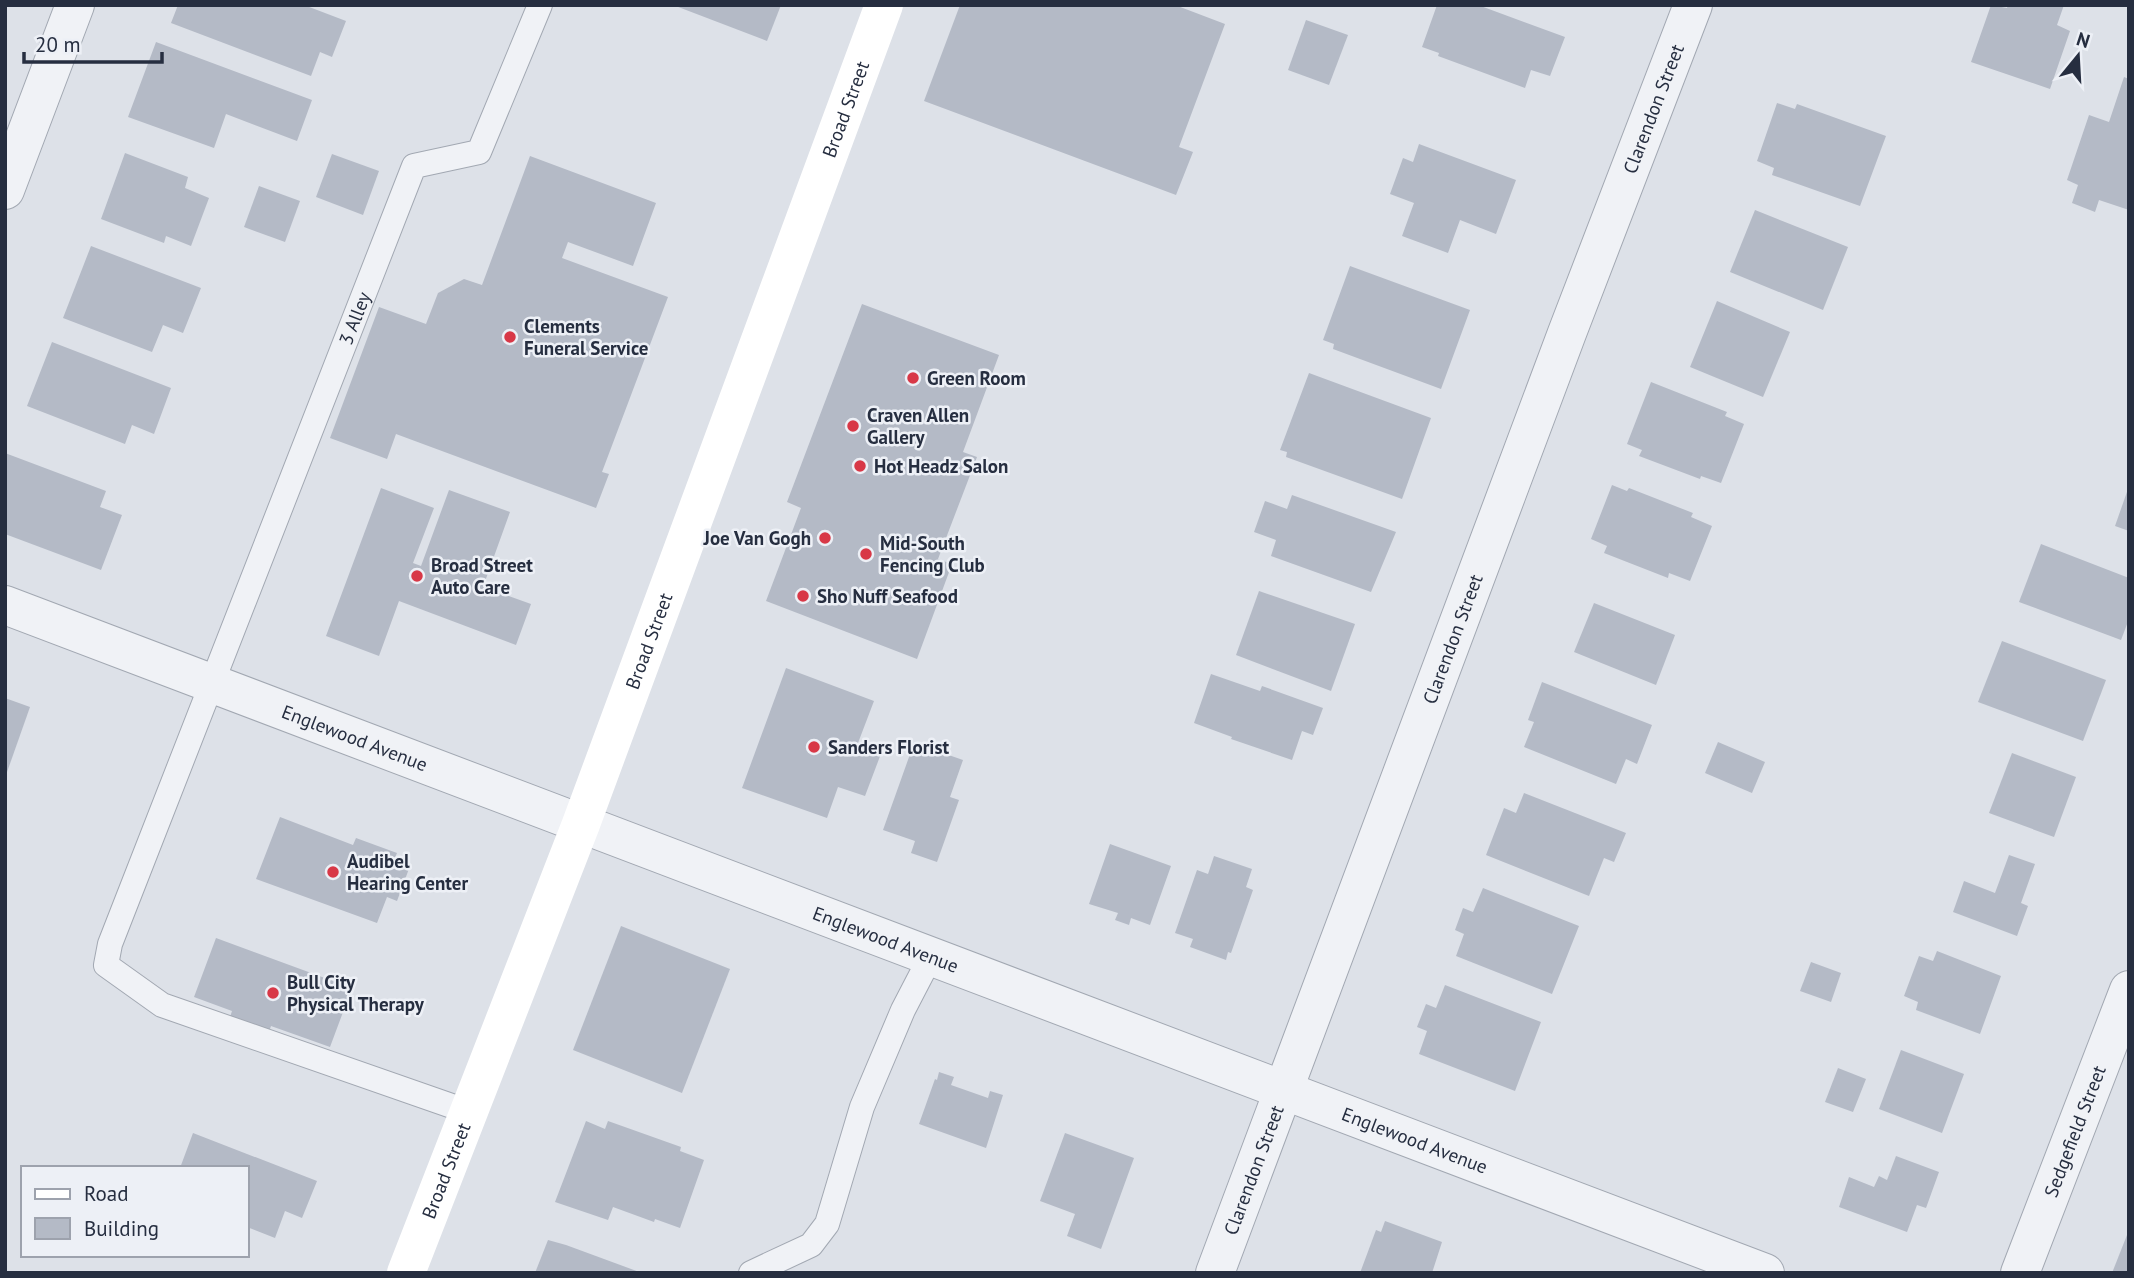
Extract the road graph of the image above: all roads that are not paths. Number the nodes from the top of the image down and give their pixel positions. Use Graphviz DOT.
graph roads {
  1 [pos="75,5"];
  2 [pos="540,5"];
  3 [pos="884,5"];
  4 [pos="1693,5"];
  5 [pos="5,190"];
  6 [pos="5,605"];
  7 [pos="212,682"];
  8 [pos="581,824"];
  9 [pos="931,956"];
  10 [pos="2129,990"];
  11 [pos="1285,1090"];
  12 [pos="469,1112"];
  13 [pos="406,1273"];
  14 [pos="751,1273"];
  15 [pos="1215,1273"];
  16 [pos="1765,1273"];
  17 [pos="2020,1273"];
  1 -- 5 [label="street"];
  2 -- 7 [label="lane, 3 Alley"];
  3 -- 8 [label="street, Broad Street"];
  4 -- 11 [label="street, Clarendon Street"];
  6 -- 7 [label="street, Englewood Avenue"];
  7 -- 8 [label="street, Englewood Avenue"];
  7 -- 12 [label="lane"];
  8 -- 9 [label="street, Englewood Avenue"];
  8 -- 12 [label="street, Broad Street"];
  9 -- 11 [label="street, Englewood Avenue"];
  9 -- 14 [label="lane"];
  10 -- 17 [label="street, Sedgefield Street"];
  11 -- 15 [label="street, Clarendon Street"];
  11 -- 16 [label="street, Englewood Avenue"];
  12 -- 13 [label="street, Broad Street"];
}
